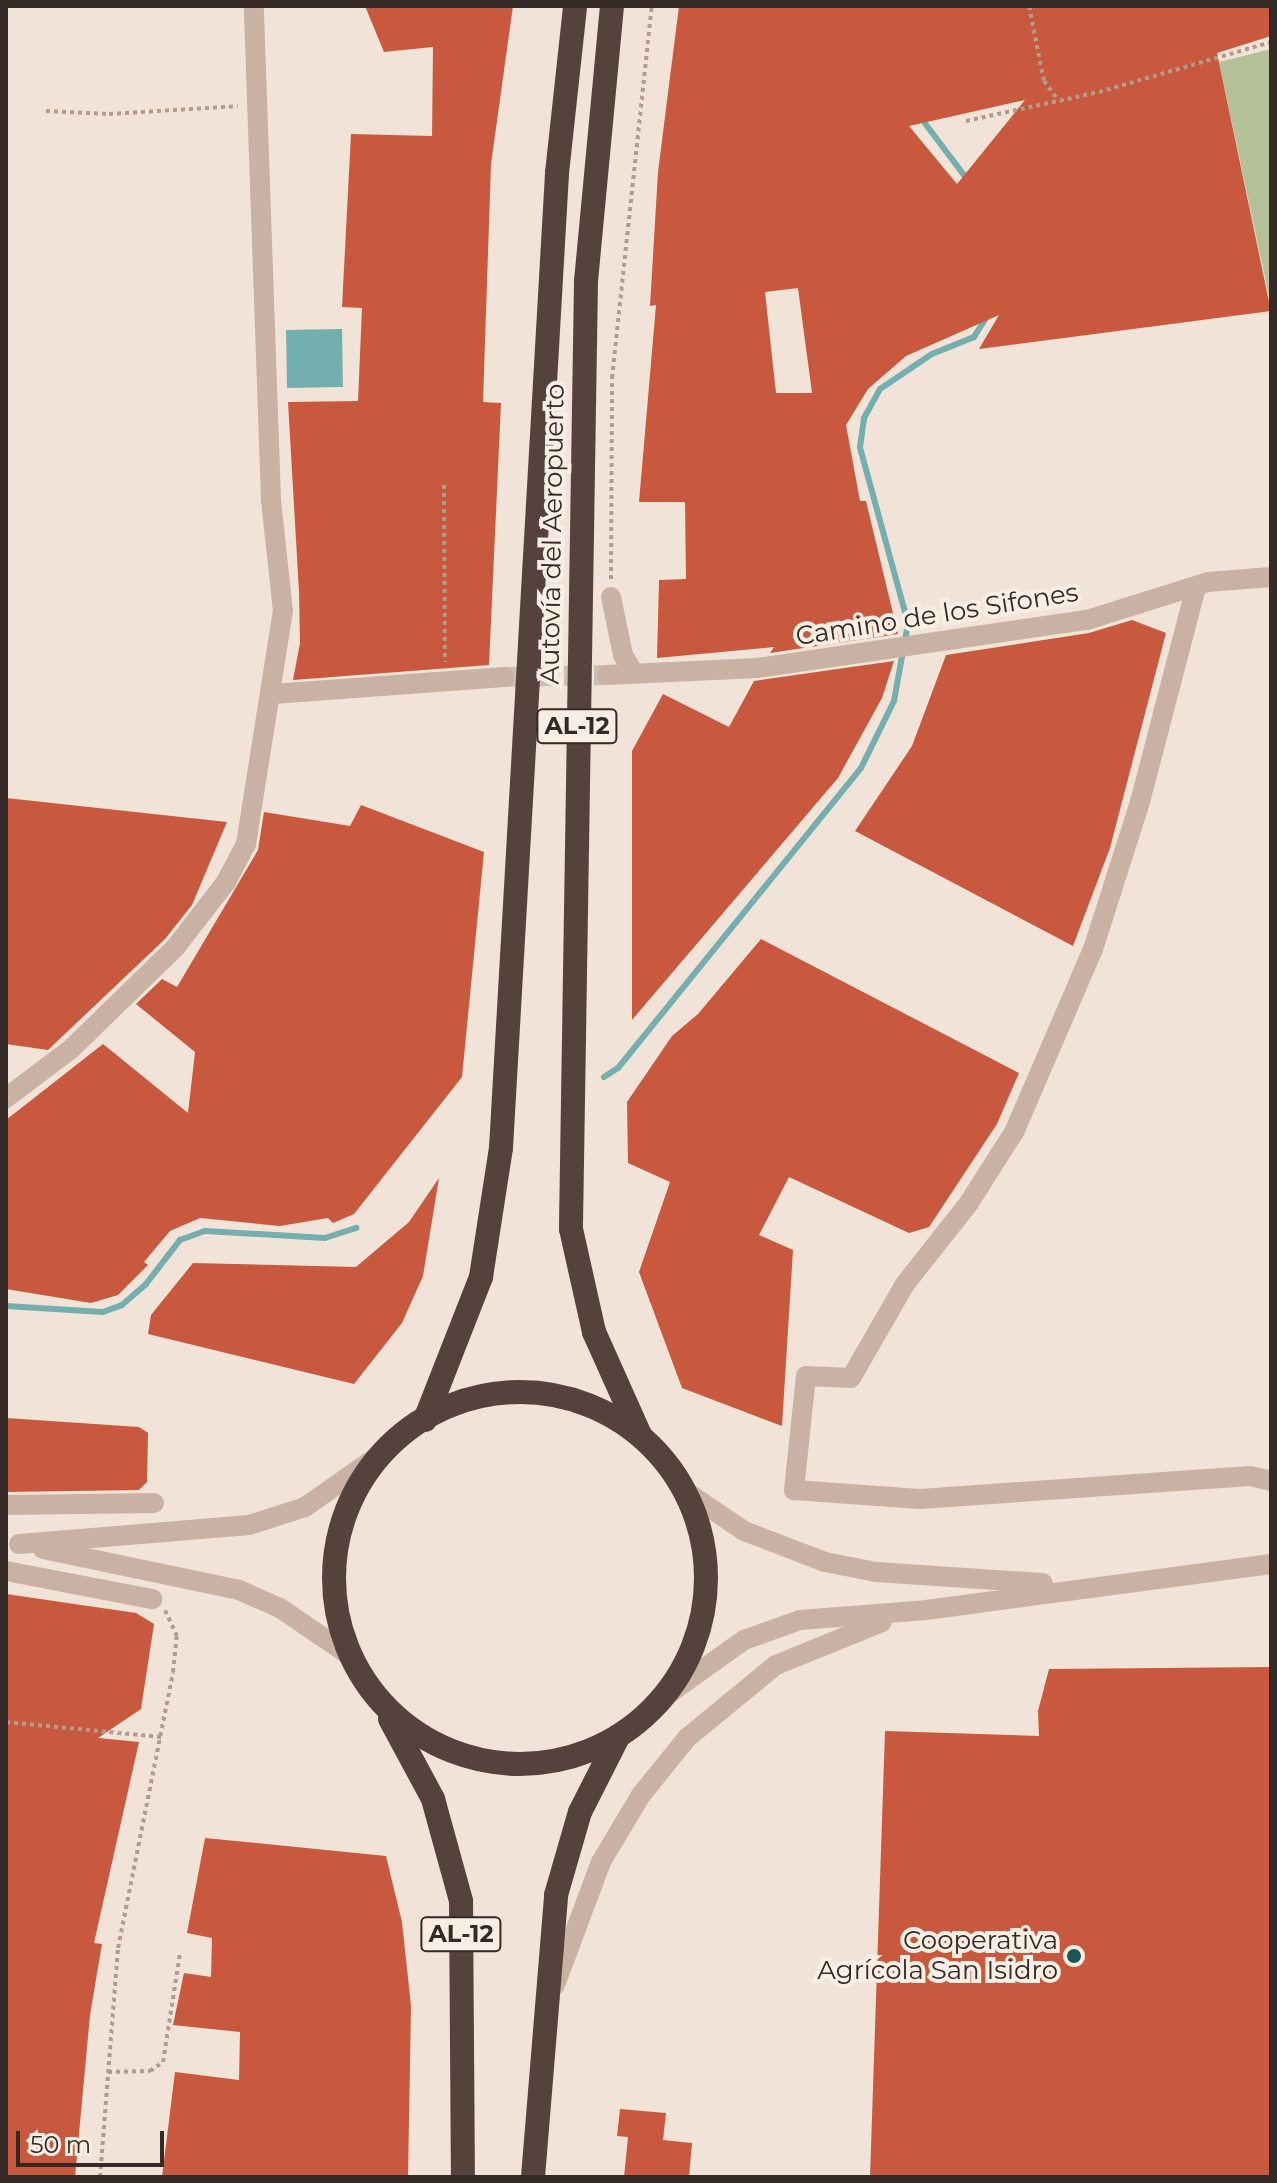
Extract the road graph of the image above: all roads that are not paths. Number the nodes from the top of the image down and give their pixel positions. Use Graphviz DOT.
graph roads {
  1 [pos="254,6"];
  2 [pos="575,6"];
  3 [pos="612,6"];
  4 [pos="1271,577"];
  5 [pos="1196,587"];
  6 [pos="611,597"];
  7 [pos="634,673"];
  8 [pos="607,675"];
  9 [pos="504,677"];
  10 [pos="273,694"];
  11 [pos="6,1098"];
  12 [pos="425,1420"];
  13 [pos="640,1435"];
  14 [pos="382,1453"];
  15 [pos="1271,1481"];
  16 [pos="685,1491"];
  17 [pos="154,1503"];
  18 [pos="6,1505"];
  19 [pos="12,1543"];
  20 [pos="1271,1564"];
  21 [pos="6,1571"];
  22 [pos="1083,1585"];
  23 [pos="152,1599"];
  24 [pos="926,1610"];
  25 [pos="349,1655"];
  26 [pos="664,1697"];
  27 [pos="383,1706"];
  28 [pos="618,1737"];
  29 [pos="545,2015"];
  30 [pos="463,2177"];
  31 [pos="533,2177"];
  1 -- 10 [label="street"];
  2 -- 12 [label="highway, Autovía del Aeropuerto / AL-12"];
  3 -- 13 [label="highway, Autovía del Aeropuerto / AL-12"];
  4 -- 5 [label="street, Camino de los Sifones"];
  5 -- 7 [label="street, Camino de los Sifones"];
  5 -- 15 [label="street"];
  6 -- 7 [label="street"];
  7 -- 8 [label="street, Camino de los Sifones"];
  9 -- 10 [label="street"];
  10 -- 11 [label="street"];
  12 -- 13 [label="highway, AL-12"];
  12 -- 14 [label="highway, AL-12"];
  13 -- 16 [label="highway, AL-12"];
  14 -- 19 [label="street"];
  14 -- 25 [label="highway, AL-12"];
  16 -- 22 [label="street"];
  16 -- 26 [label="highway, AL-12"];
  17 -- 18 [label="street"];
  19 -- 25 [label="street"];
  20 -- 22 [label="street"];
  21 -- 23 [label="street"];
  22 -- 24 [label="street"];
  24 -- 26 [label="street"];
  24 -- 29 [label="street"];
  25 -- 27 [label="highway, AL-12"];
  26 -- 28 [label="highway, AL-12"];
  27 -- 28 [label="highway, AL-12"];
  27 -- 30 [label="highway, AL-12"];
  28 -- 29 [label="highway, AL-12"];
  29 -- 31 [label="highway, AL-12"];
}
